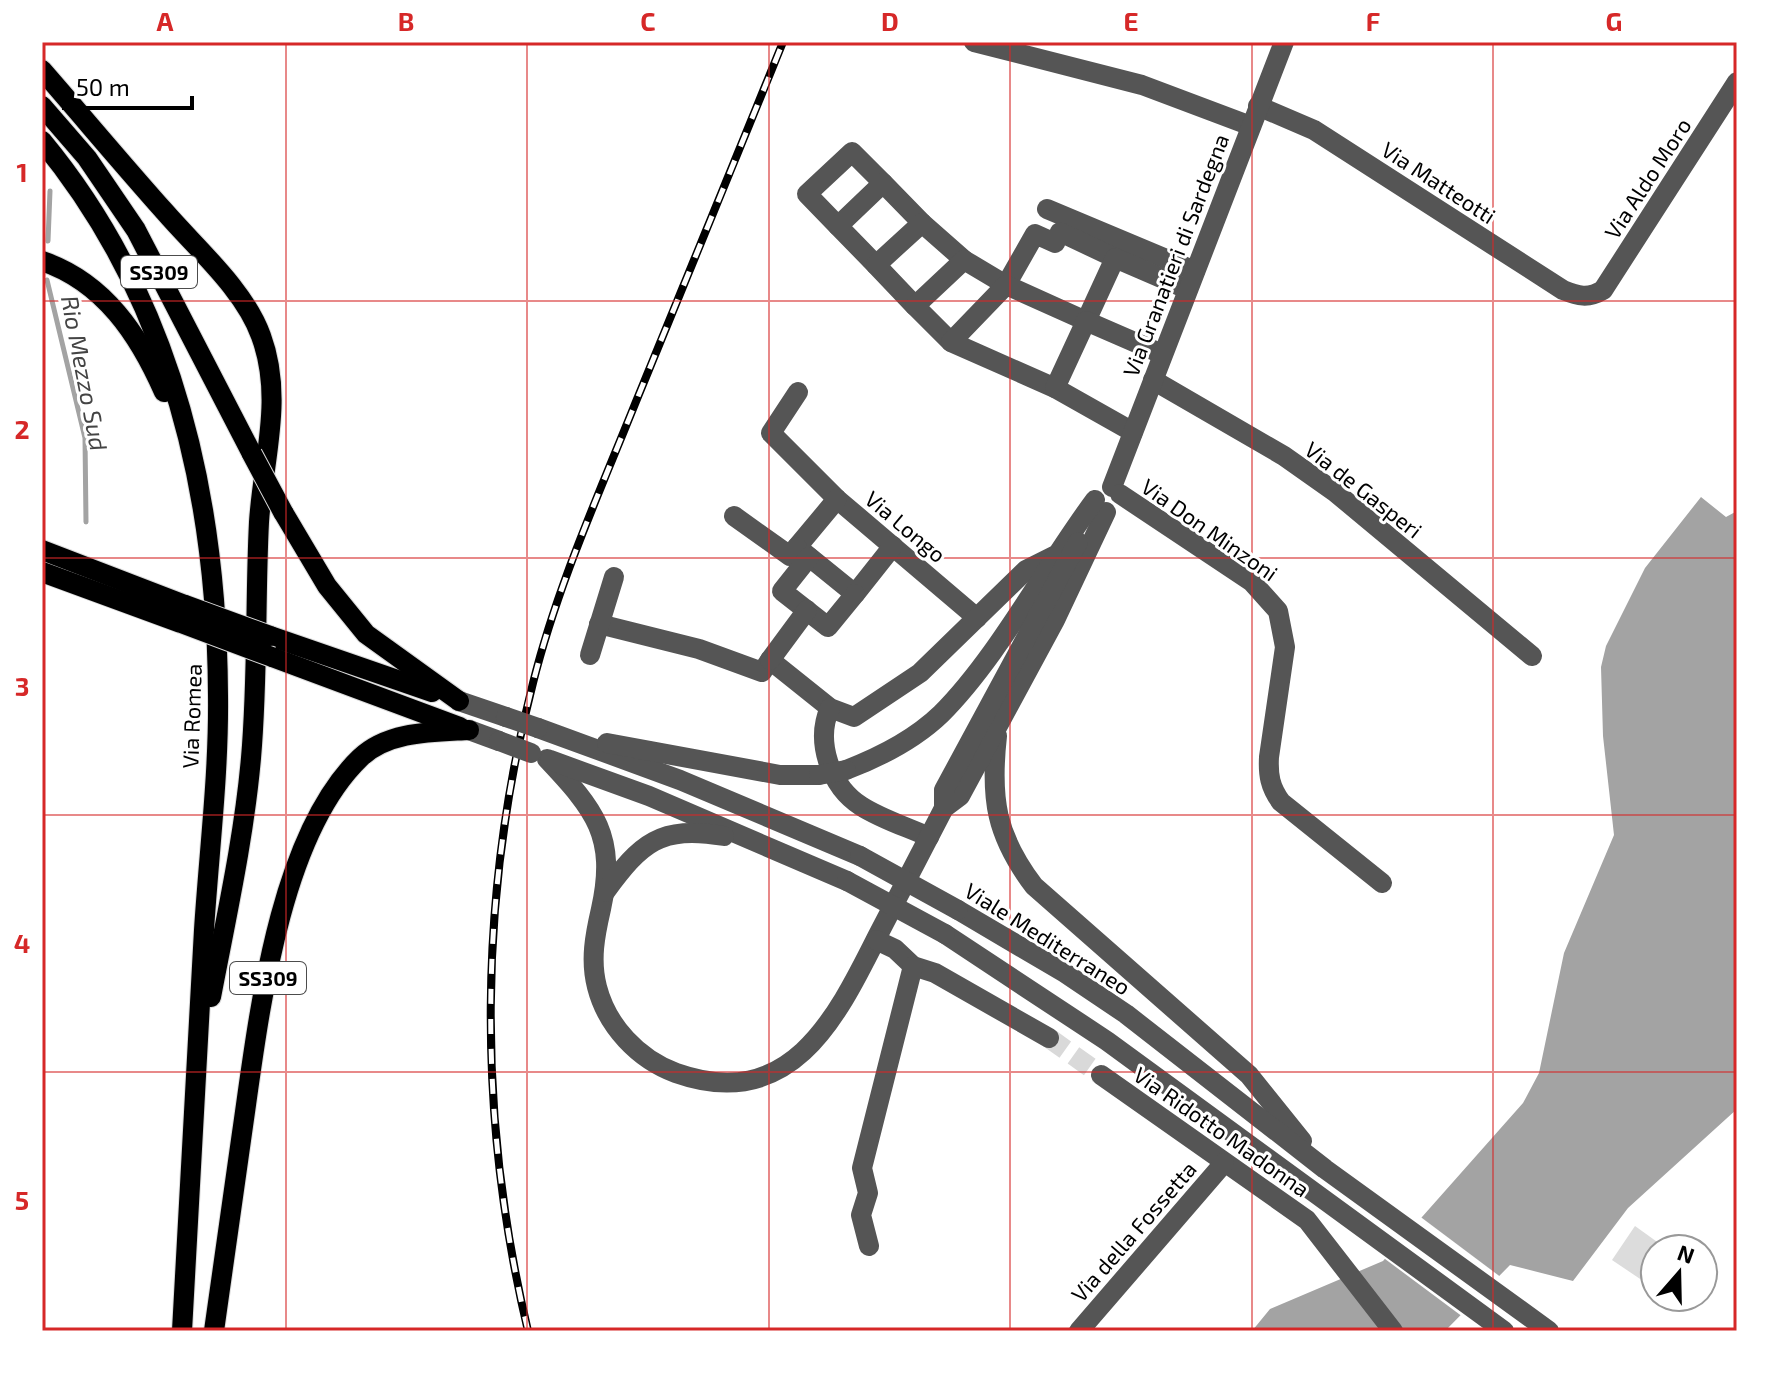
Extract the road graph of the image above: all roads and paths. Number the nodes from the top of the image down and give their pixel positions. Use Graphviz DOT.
graph roads {
  1 [pos="974,42"];
  2 [pos="1284,42"];
  3 [pos="42,70"];
  4 [pos="1737,82"];
  5 [pos="42,106"];
  6 [pos="1258,106"];
  7 [pos="1251,126"];
  8 [pos="42,141"];
  9 [pos="883,183"];
  10 [pos="1047,209"];
  11 [pos="922,223"];
  12 [pos="838,226"];
  13 [pos="1115,258"];
  14 [pos="964,260"];
  15 [pos="42,261"];
  16 [pos="876,265"];
  17 [pos="1191,280"];
  18 [pos="1006,285"];
  19 [pos="1593,296"];
  20 [pos="915,306"];
  21 [pos="1086,321"];
  22 [pos="951,342"];
  23 [pos="1162,354"];
  24 [pos="1153,380"];
  25 [pos="1055,388"];
  26 [pos="798,392"];
  27 [pos="1133,432"];
  28 [pos="190,450"];
  29 [pos="1116,490"];
  30 [pos="837,499"];
  31 [pos="1100,506"];
  32 [pos="734,516"];
  33 [pos="893,546"];
  34 [pos="42,550"];
  35 [pos="803,552"];
  36 [pos="1054,556"];
  37 [pos="42,572"];
  38 [pos="614,577"];
  39 [pos="855,594"];
  40 [pos="807,610"];
  41 [pos="183,614"];
  42 [pos="977,618"];
  43 [pos="599,624"];
  44 [pos="271,646"];
  45 [pos="590,655"];
  46 [pos="1532,656"];
  47 [pos="770,660"];
  48 [pos="972,680"];
  49 [pos="459,701"];
  50 [pos="830,708"];
  51 [pos="999,722"];
  52 [pos="469,730"];
  53 [pos="564,737"];
  54 [pos="539,756"];
  55 [pos="944,808"];
  56 [pos="929,837"];
  57 [pos="761,842"];
  58 [pos="1382,883"];
  59 [pos="605,892"];
  60 [pos="876,940"];
  61 [pos="913,966"];
  62 [pos="1049,1038"];
  63 [pos="1101,1075"];
  64 [pos="195,1084"];
  65 [pos="1224,1163"];
  66 [pos="1325,1169"];
  67 [pos="869,1246"];
  68 [pos="1496,1325"];
  69 [pos="182,1331"];
  70 [pos="214,1331"];
  71 [pos="1079,1331"];
  72 [pos="1393,1331"];
  73 [pos="1549,1331"];
  1 -- 7 [label="street"];
  2 -- 6 [label="street, Via Granatieri di Sardegna"];
  3 -- 64 [label="main road"];
  4 -- 19 [label="street, Via Aldo Moro"];
  5 -- 49 [label="main road, SS309, bridge"];
  6 -- 7 [label="street, Via Granatieri di Sardegna"];
  6 -- 19 [label="street, Via Matteotti"];
  7 -- 17 [label="street, Via Granatieri di Sardegna"];
  8 -- 28 [label="main road, Via Romea / SS309"];
  9 -- 11 [label="street"];
  9 -- 12 [label="street"];
  9 -- 12 [label="street"];
  10 -- 17 [label="street"];
  11 -- 14 [label="street"];
  11 -- 16 [label="street"];
  12 -- 16 [label="street"];
  13 -- 17 [label="street"];
  13 -- 18 [label="street"];
  13 -- 21 [label="street"];
  14 -- 18 [label="street"];
  14 -- 20 [label="street"];
  15 -- 28 [label="main road, SS309"];
  16 -- 20 [label="street"];
  17 -- 23 [label="street, Via Granatieri di Sardegna"];
  18 -- 21 [label="street"];
  18 -- 22 [label="street"];
  20 -- 22 [label="street"];
  21 -- 23 [label="street"];
  21 -- 25 [label="street"];
  22 -- 25 [label="street"];
  23 -- 24 [label="street, Via Granatieri di Sardegna"];
  24 -- 27 [label="street, Via Granatieri di Sardegna"];
  24 -- 46 [label="street, Via de Gasperi"];
  25 -- 27 [label="street"];
  26 -- 30 [label="street, Via Longo"];
  27 -- 29 [label="street, Via Granatieri di Sardegna"];
  28 -- 64 [label="main road, Via Romea / SS309"];
  29 -- 31 [label="street, Via Granatieri di Sardegna"];
  29 -- 58 [label="street, Via Don Minzoni"];
  30 -- 33 [label="street, Via Longo"];
  30 -- 35 [label="street"];
  31 -- 36 [label="street"];
  31 -- 51 [label="street"];
  31 -- 55 [label="street"];
  32 -- 35 [label="street"];
  33 -- 39 [label="street"];
  33 -- 42 [label="street, Via Longo"];
  34 -- 41 [label="main road"];
  35 -- 39 [label="street"];
  35 -- 40 [label="street"];
  36 -- 42 [label="street"];
  36 -- 48 [label="street"];
  37 -- 41 [label="main road"];
  38 -- 43 [label="street"];
  39 -- 40 [label="street"];
  40 -- 47 [label="street"];
  41 -- 44 [label="main road, bridge"];
  42 -- 48 [label="street"];
  42 -- 50 [label="street"];
  43 -- 45 [label="street"];
  43 -- 47 [label="street"];
  44 -- 49 [label="main road"];
  44 -- 52 [label="main road"];
  47 -- 50 [label="street"];
  48 -- 53 [label="street, bridge"];
  49 -- 53 [label="street, Viale Mediterraneo, bridge"];
  50 -- 56 [label="street"];
  51 -- 55 [label="street"];
  51 -- 66 [label="street"];
  52 -- 54 [label="street, bridge"];
  52 -- 70 [label="main road, SS309"];
  53 -- 66 [label="street, Viale Mediterraneo, bridge"];
  54 -- 57 [label="street"];
  54 -- 59 [label="street"];
  55 -- 56 [label="street"];
  56 -- 60 [label="street"];
  57 -- 59 [label="street"];
  57 -- 68 [label="street, bridge"];
  59 -- 60 [label="street"];
  60 -- 61 [label="street"];
  61 -- 62 [label="street"];
  61 -- 67 [label="street"];
  63 -- 65 [label="street, Via Ridotto Madonna"];
  64 -- 69 [label="main road, Via Romea / SS309"];
  65 -- 71 [label="street, Via della Fossetta"];
  65 -- 72 [label="street, Via Ridotto Madonna"];
  66 -- 73 [label="street, Viale Mediterraneo"];
}
